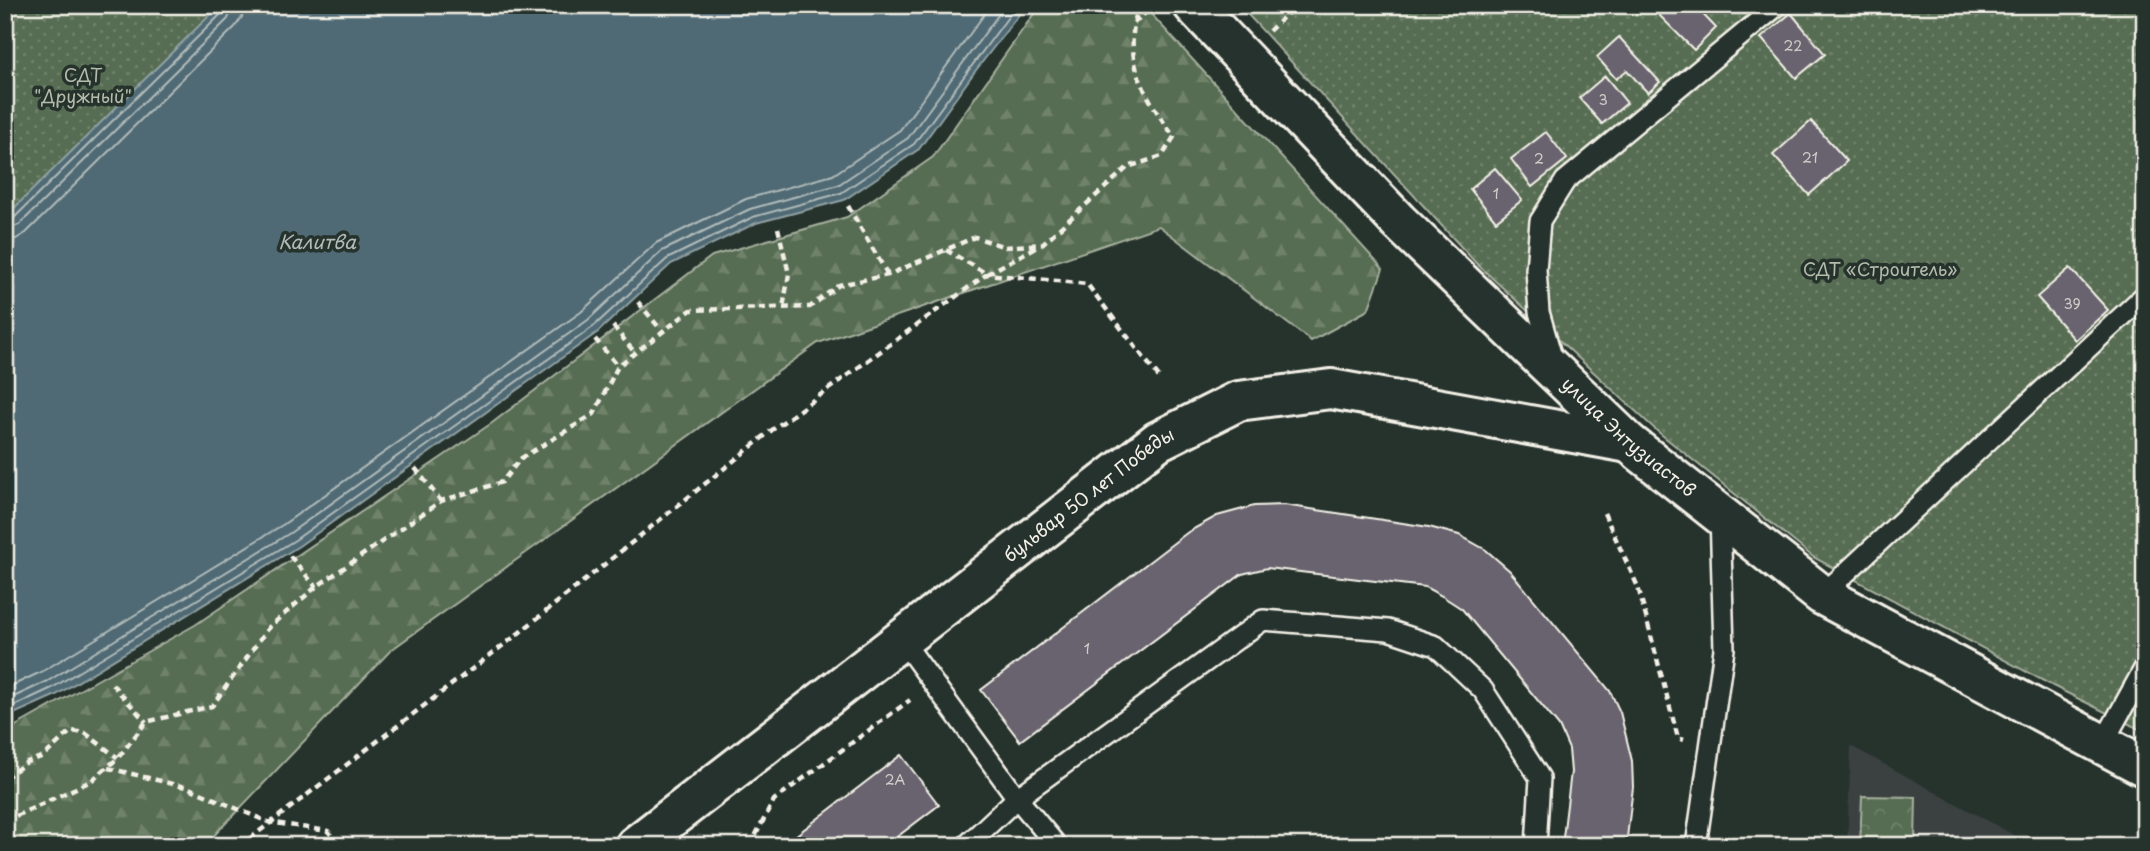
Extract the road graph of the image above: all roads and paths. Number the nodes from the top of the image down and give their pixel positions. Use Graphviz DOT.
graph roads {
  1 [pos="1139,5"];
  2 [pos="1154,5"];
  3 [pos="1193,5"];
  4 [pos="1296,5"];
  5 [pos="1778,5"];
  6 [pos="1133,23"];
  7 [pos="1259,40"];
  8 [pos="848,206"];
  9 [pos="778,228"];
  10 [pos="1042,244"];
  11 [pos="946,250"];
  12 [pos="987,274"];
  13 [pos="888,275"];
  14 [pos="2145,295"];
  15 [pos="638,302"];
  16 [pos="783,308"];
  17 [pos="613,326"];
  18 [pos="662,331"];
  19 [pos="595,339"];
  20 [pos="635,353"];
  21 [pos="618,366"];
  22 [pos="1557,372"];
  23 [pos="1161,380"];
  24 [pos="1629,443"];
  25 [pos="415,468"];
  26 [pos="441,501"];
  27 [pos="1604,513"];
  28 [pos="1720,513"];
  29 [pos="290,556"];
  30 [pos="316,587"];
  31 [pos="1822,595"];
  32 [pos="902,640"];
  33 [pos="2145,667"];
  34 [pos="933,683"];
  35 [pos="112,684"];
  36 [pos="145,722"];
  37 [pos="2102,745"];
  38 [pos="1710,750"];
  39 [pos="118,758"];
  40 [pos="2145,766"];
  41 [pos="108,768"];
  42 [pos="5,778"];
  43 [pos="1017,798"];
  44 [pos="5,821"];
  45 [pos="268,822"];
  46 [pos="240,846"];
  47 [pos="340,846"];
  48 [pos="635,846"];
  49 [pos="750,846"];
  50 [pos="966,846"];
  51 [pos="1057,846"];
  52 [pos="1536,846"];
  53 [pos="1696,846"];
  1 -- 6 [label="path"];
  2 -- 6 [label="path"];
  3 -- 22 [label="main road, улица Энтузиастов"];
  4 -- 7 [label="path"];
  5 -- 22 [label="lane"];
  6 -- 10 [label="path"];
  8 -- 13 [label="path"];
  9 -- 16 [label="path"];
  10 -- 11 [label="path"];
  10 -- 12 [label="path"];
  11 -- 12 [label="path"];
  11 -- 13 [label="path"];
  12 -- 23 [label="path"];
  12 -- 45 [label="path"];
  13 -- 16 [label="path"];
  14 -- 31 [label="lane"];
  15 -- 18 [label="path"];
  16 -- 18 [label="path"];
  17 -- 20 [label="path"];
  18 -- 20 [label="path"];
  19 -- 21 [label="path"];
  20 -- 21 [label="path"];
  21 -- 26 [label="path"];
  22 -- 24 [label="main road, улица Энтузиастов"];
  24 -- 28 [label="main road, улица Энтузиастов"];
  24 -- 32 [label="main road, бульвар 50 лет Победы"];
  25 -- 26 [label="path"];
  26 -- 30 [label="path"];
  27 -- 38 [label="path"];
  28 -- 31 [label="main road, улица Энтузиастов"];
  28 -- 38 [label="lane"];
  29 -- 30 [label="path"];
  30 -- 36 [label="path"];
  31 -- 37 [label="main road, улица Энтузиастов"];
  32 -- 34 [label="lane"];
  32 -- 48 [label="main road, бульвар 50 лет Победы"];
  33 -- 37 [label="lane"];
  34 -- 43 [label="lane"];
  34 -- 49 [label="path"];
  35 -- 36 [label="path"];
  36 -- 39 [label="path"];
  37 -- 40 [label="main road, улица Энтузиастов"];
  38 -- 53 [label="lane"];
  39 -- 41 [label="path"];
  39 -- 42 [label="path"];
  41 -- 44 [label="path"];
  41 -- 45 [label="path"];
  43 -- 50 [label="lane"];
  43 -- 51 [label="lane"];
  43 -- 52 [label="lane"];
  45 -- 46 [label="path"];
  45 -- 47 [label="path"];
}
